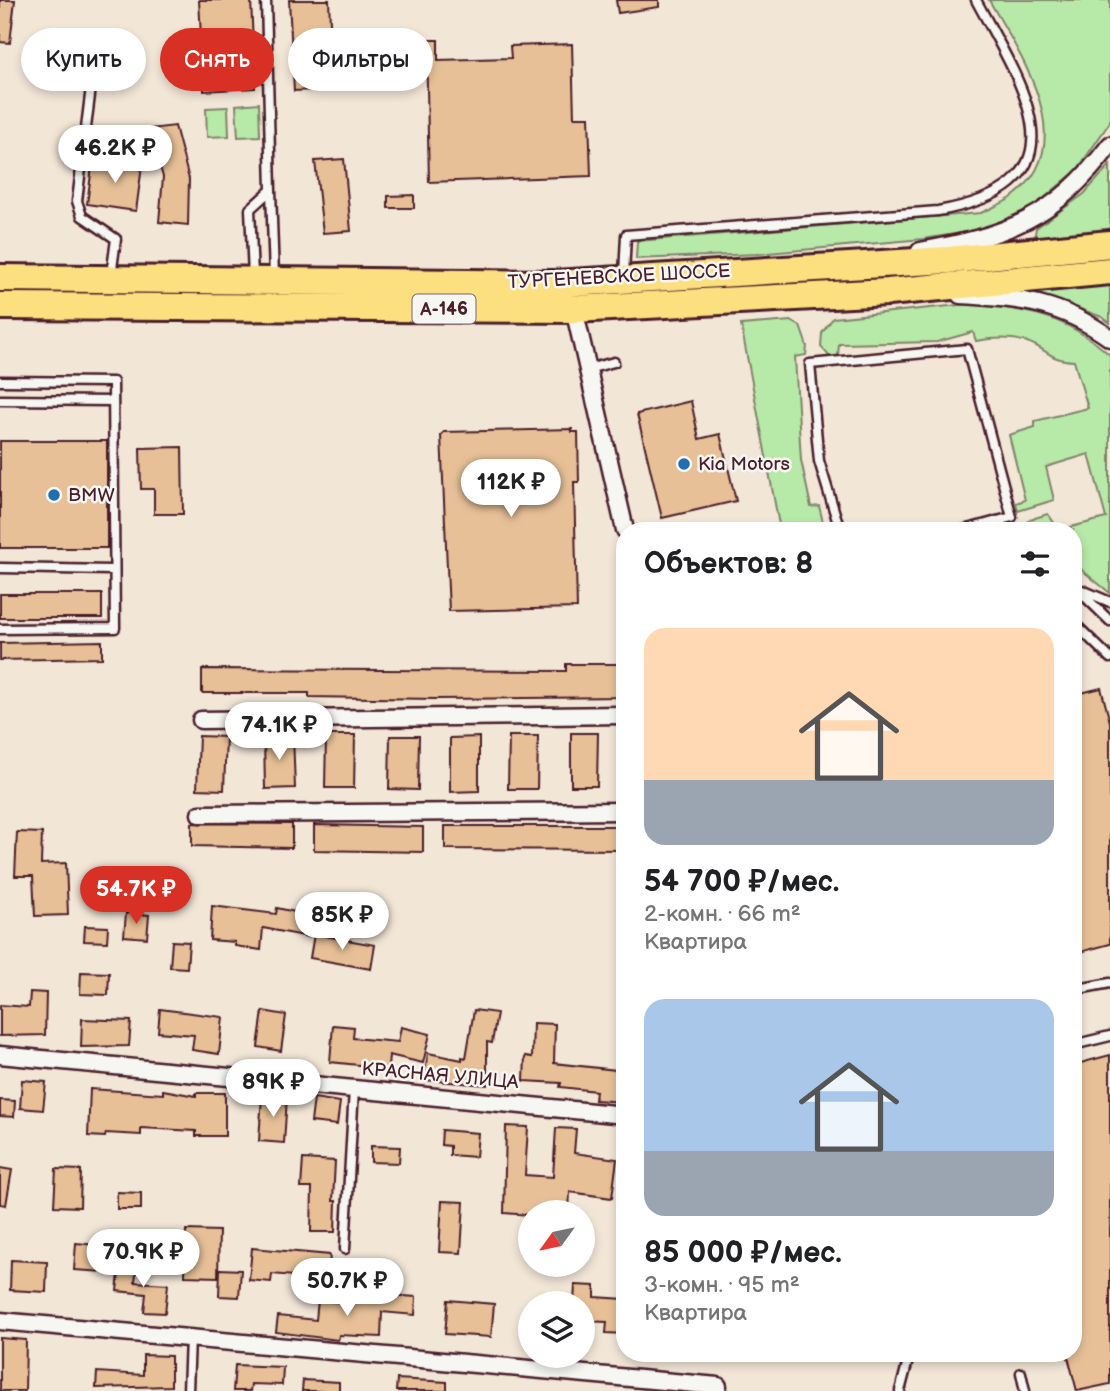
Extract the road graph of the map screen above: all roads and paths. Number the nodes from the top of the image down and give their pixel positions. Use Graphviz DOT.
graph roads {
  1 [pos="266,0"];
  2 [pos="976,0"];
  3 [pos="91,91"];
  4 [pos="1110,145"];
  5 [pos="271,190"];
  6 [pos="1110,244"];
  7 [pos="843,265"];
  8 [pos="1110,271"];
  9 [pos="0,278"];
  10 [pos="624,278"];
  11 [pos="111,279"];
  12 [pos="263,279"];
  13 [pos="888,292"];
  14 [pos="6,307"];
  15 [pos="575,309"];
  16 [pos="1110,338"];
  17 [pos="614,362"];
  18 [pos="588,369"];
  19 [pos="0,381"];
  20 [pos="0,400"];
  21 [pos="113,401"];
  22 [pos="996,521"];
  23 [pos="623,522"];
  24 [pos="838,522"];
  25 [pos="0,568"];
  26 [pos="113,570"];
  27 [pos="1082,590"];
  28 [pos="1082,594"];
  29 [pos="1110,602"];
  30 [pos="1110,621"];
  31 [pos="0,629"];
  32 [pos="1082,636"];
  33 [pos="1110,658"];
  34 [pos="616,715"];
  35 [pos="201,720"];
  36 [pos="616,811"];
  37 [pos="200,814"];
  38 [pos="1110,983"];
  39 [pos="1082,988"];
  40 [pos="1110,1036"];
  41 [pos="1082,1043"];
  42 [pos="0,1055"];
  43 [pos="354,1089"];
  44 [pos="616,1114"];
  45 [pos="345,1250"];
  46 [pos="0,1321"];
  47 [pos="191,1338"];
  48 [pos="908,1362"];
  49 [pos="1021,1373"];
  50 [pos="718,1385"];
  51 [pos="188,1391"];
  52 [pos="900,1391"];
  53 [pos="1025,1391"];
  1 -- 5 [label="lane"];
  2 -- 10 [label="lane"];
  3 -- 11 [label="lane"];
  4 -- 7 [label="street"];
  5 -- 12 [label="lane"];
  5 -- 12 [label="lane"];
  6 -- 7 [label="highway, ТУРГЕНЕВСКОЕ ШОССЕ / А-146"];
  7 -- 10 [label="highway, ТУРГЕНЕВСКОЕ ШОССЕ / А-146"];
  8 -- 13 [label="highway, ТУРГЕНЕВСКОЕ ШОССЕ / А-146"];
  9 -- 11 [label="highway, ТУРГЕНЕВСКОЕ ШОССЕ / А-146"];
  10 -- 12 [label="highway, ТУРГЕНЕВСКОЕ ШОССЕ / А-146"];
  11 -- 12 [label="highway, ТУРГЕНЕВСКОЕ ШОССЕ / А-146"];
  13 -- 15 [label="highway, ТУРГЕНЕВСКОЕ ШОССЕ / А-146"];
  13 -- 16 [label="street"];
  14 -- 15 [label="highway, ТУРГЕНЕВСКОЕ ШОССЕ / А-146"];
  15 -- 18 [label="street"];
  17 -- 18 [label="lane"];
  18 -- 23 [label="street"];
  19 -- 21 [label="lane"];
  20 -- 21 [label="lane"];
  21 -- 26 [label="lane"];
  22 -- 24 [label="lane"];
  25 -- 26 [label="lane"];
  26 -- 31 [label="lane"];
  27 -- 29 [label="lane"];
  28 -- 30 [label="lane"];
  32 -- 33 [label="lane"];
  34 -- 35 [label="street"];
  36 -- 37 [label="street"];
  38 -- 39 [label="lane"];
  40 -- 41 [label="lane"];
  42 -- 43 [label="street, КРАСНАЯ УЛИЦА"];
  43 -- 44 [label="street, КРАСНАЯ УЛИЦА"];
  43 -- 45 [label="lane"];
  46 -- 47 [label="street"];
  47 -- 50 [label="street"];
  47 -- 51 [label="lane"];
  48 -- 52 [label="lane"];
  49 -- 53 [label="lane"];
}
